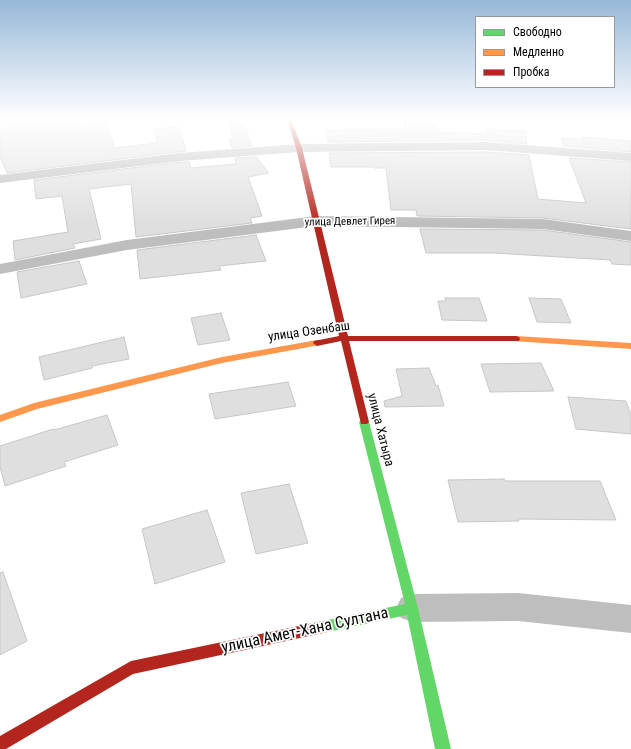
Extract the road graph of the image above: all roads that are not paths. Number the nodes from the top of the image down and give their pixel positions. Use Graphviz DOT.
graph roads {
  1 [pos="220,154"];
  2 [pos="300,154"];
  3 [pos="591,154"];
  4 [pos="631,157"];
  5 [pos="0,179"];
  6 [pos="316,221"];
  7 [pos="631,236"];
  8 [pos="0,269"];
  9 [pos="343,338"];
  10 [pos="631,346"];
  11 [pos="0,419"];
  12 [pos="412,608"];
  13 [pos="631,619"];
  14 [pos="0,744"];
  15 [pos="443,749"];
  1 -- 5 [label="street"];
  2 -- 6 [label="street, улица Хатыра"];
  3 -- 4 [label="street"];
  6 -- 7 [label="street, улица Девлет Гирея"];
  6 -- 8 [label="street, улица Девлет Гирея"];
  6 -- 9 [label="street, улица Хатыра"];
  9 -- 10 [label="street, улица Озенбаш"];
  9 -- 11 [label="street, улица Озенбаш"];
  9 -- 12 [label="street, улица Хатыра"];
  12 -- 13 [label="street, улица Амет-Хана Султана"];
  12 -- 14 [label="street, улица Амет-Хана Султана"];
  12 -- 15 [label="street, улица Хатыра"];
}
